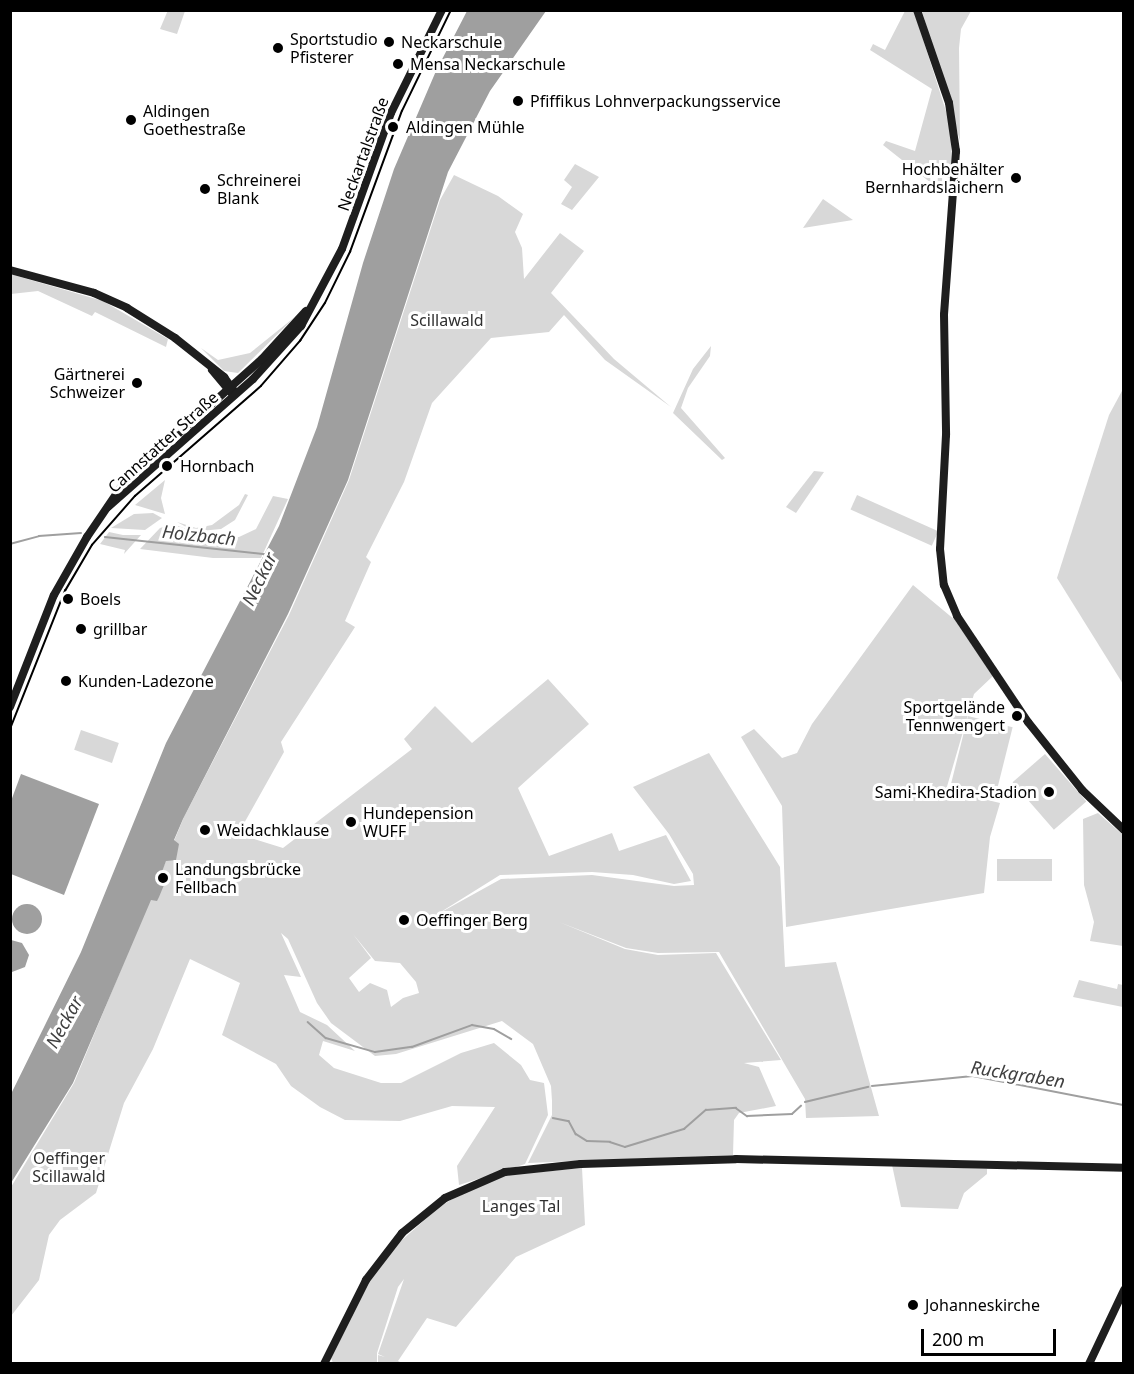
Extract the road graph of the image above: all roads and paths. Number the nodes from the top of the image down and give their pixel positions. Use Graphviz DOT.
graph roads {
  1 [pos="442,10"];
  2 [pos="917,10"];
  3 [pos="10,270"];
  4 [pos="311,306"];
  5 [pos="210,367"];
  6 [pos="246,375"];
  7 [pos="224,377"];
  8 [pos="229,389"];
  9 [pos="235,395"];
  10 [pos="108,507"];
  11 [pos="10,707"];
  12 [pos="1124,830"];
  13 [pos="1124,1168"];
  14 [pos="1124,1290"];
  15 [pos="324,1364"];
  16 [pos="1089,1364"];
  1 -- 4 [label="main road, Neckartalstraße"];
  2 -- 12 [label="main road"];
  3 -- 5 [label="main road, Cannstatter Straße"];
  4 -- 6 [label="main road, Neckartalstraße"];
  4 -- 9 [label="main road, Neckartalstraße"];
  5 -- 7 [label="main road, Cannstatter Straße"];
  5 -- 8 [label="main road, Cannstatter Straße"];
  6 -- 7 [label="main road"];
  6 -- 8 [label="main road, Neckartalstraße"];
  7 -- 8 [label="main road, Cannstatter Straße"];
  8 -- 9 [label="main road, Cannstatter Straße"];
  8 -- 10 [label="main road, Cannstatter Straße"];
  9 -- 10 [label="main road, Cannstatter Straße"];
  10 -- 11 [label="main road, Cannstatter Straße"];
  13 -- 15 [label="main road"];
  14 -- 16 [label="main road"];
}
